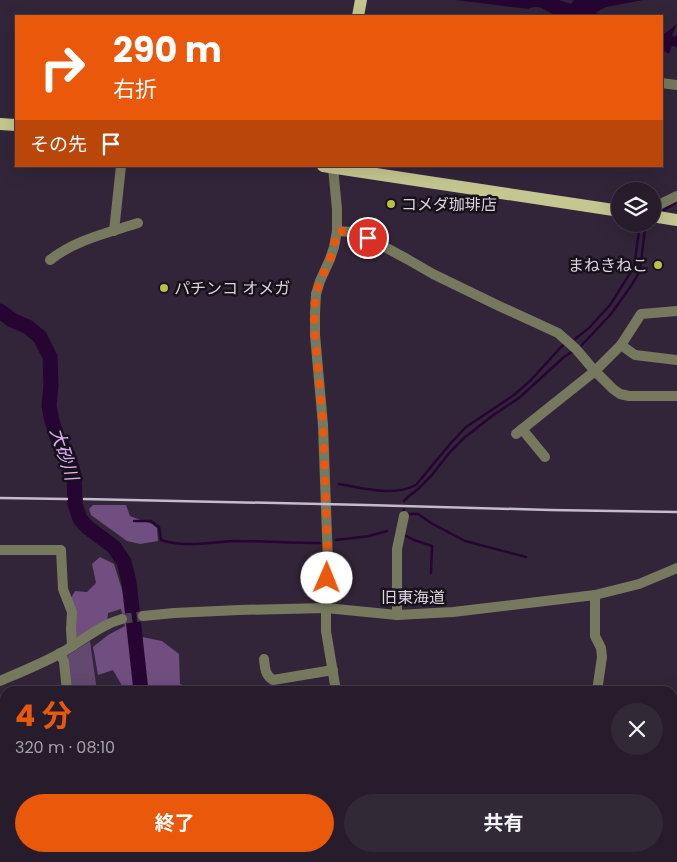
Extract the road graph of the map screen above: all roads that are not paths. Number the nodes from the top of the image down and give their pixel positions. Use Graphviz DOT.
graph roads {
  1 [pos="361,0"];
  2 [pos="358,15"];
  3 [pos="663,83"];
  4 [pos="677,85"];
  5 [pos="0,124"];
  6 [pos="15,125"];
  7 [pos="121,167"];
  8 [pos="330,167"];
  9 [pos="677,196"];
  10 [pos="661,204"];
  11 [pos="611,210"];
  12 [pos="661,217"];
  13 [pos="677,220"];
  14 [pos="138,223"];
  15 [pos="114,231"];
  16 [pos="337,231"];
  17 [pos="50,260"];
  18 [pos="677,311"];
  19 [pos="621,345"];
  20 [pos="677,360"];
  21 [pos="595,371"];
  22 [pos="677,396"];
  23 [pos="545,457"];
  24 [pos="404,516"];
  25 [pos="0,550"];
  26 [pos="677,568"];
  27 [pos="595,595"];
  28 [pos="326,608"];
  29 [pos="397,615"];
  30 [pos="143,616"];
  31 [pos="122,619"];
  32 [pos="72,646"];
  33 [pos="60,653"];
  34 [pos="264,659"];
  35 [pos="333,670"];
  36 [pos="0,681"];
  37 [pos="66,686"];
  38 [pos="335,686"];
  39 [pos="599,686"];
  1 -- 2 [label="main road"];
  3 -- 4 [label="street"];
  5 -- 6 [label="main road"];
  7 -- 15 [label="street"];
  8 -- 11 [label="main road"];
  8 -- 16 [label="street"];
  9 -- 10 [label="street"];
  12 -- 13 [label="main road"];
  14 -- 15 [label="street"];
  15 -- 17 [label="street"];
  16 -- 21 [label="street"];
  16 -- 28 [label="street"];
  18 -- 19 [label="street"];
  19 -- 20 [label="street"];
  19 -- 21 [label="street"];
  21 -- 22 [label="street"];
  21 -- 23 [label="street"];
  24 -- 29 [label="street"];
  25 -- 32 [label="street"];
  26 -- 27 [label="street, 旧東海道"];
  27 -- 29 [label="street, 旧東海道"];
  27 -- 39 [label="street"];
  28 -- 29 [label="street, 旧東海道"];
  28 -- 30 [label="street, 旧東海道"];
  28 -- 35 [label="street"];
  31 -- 32 [label="street"];
  32 -- 33 [label="street"];
  33 -- 36 [label="street"];
  33 -- 37 [label="street"];
  34 -- 35 [label="street"];
  35 -- 38 [label="street"];
}
